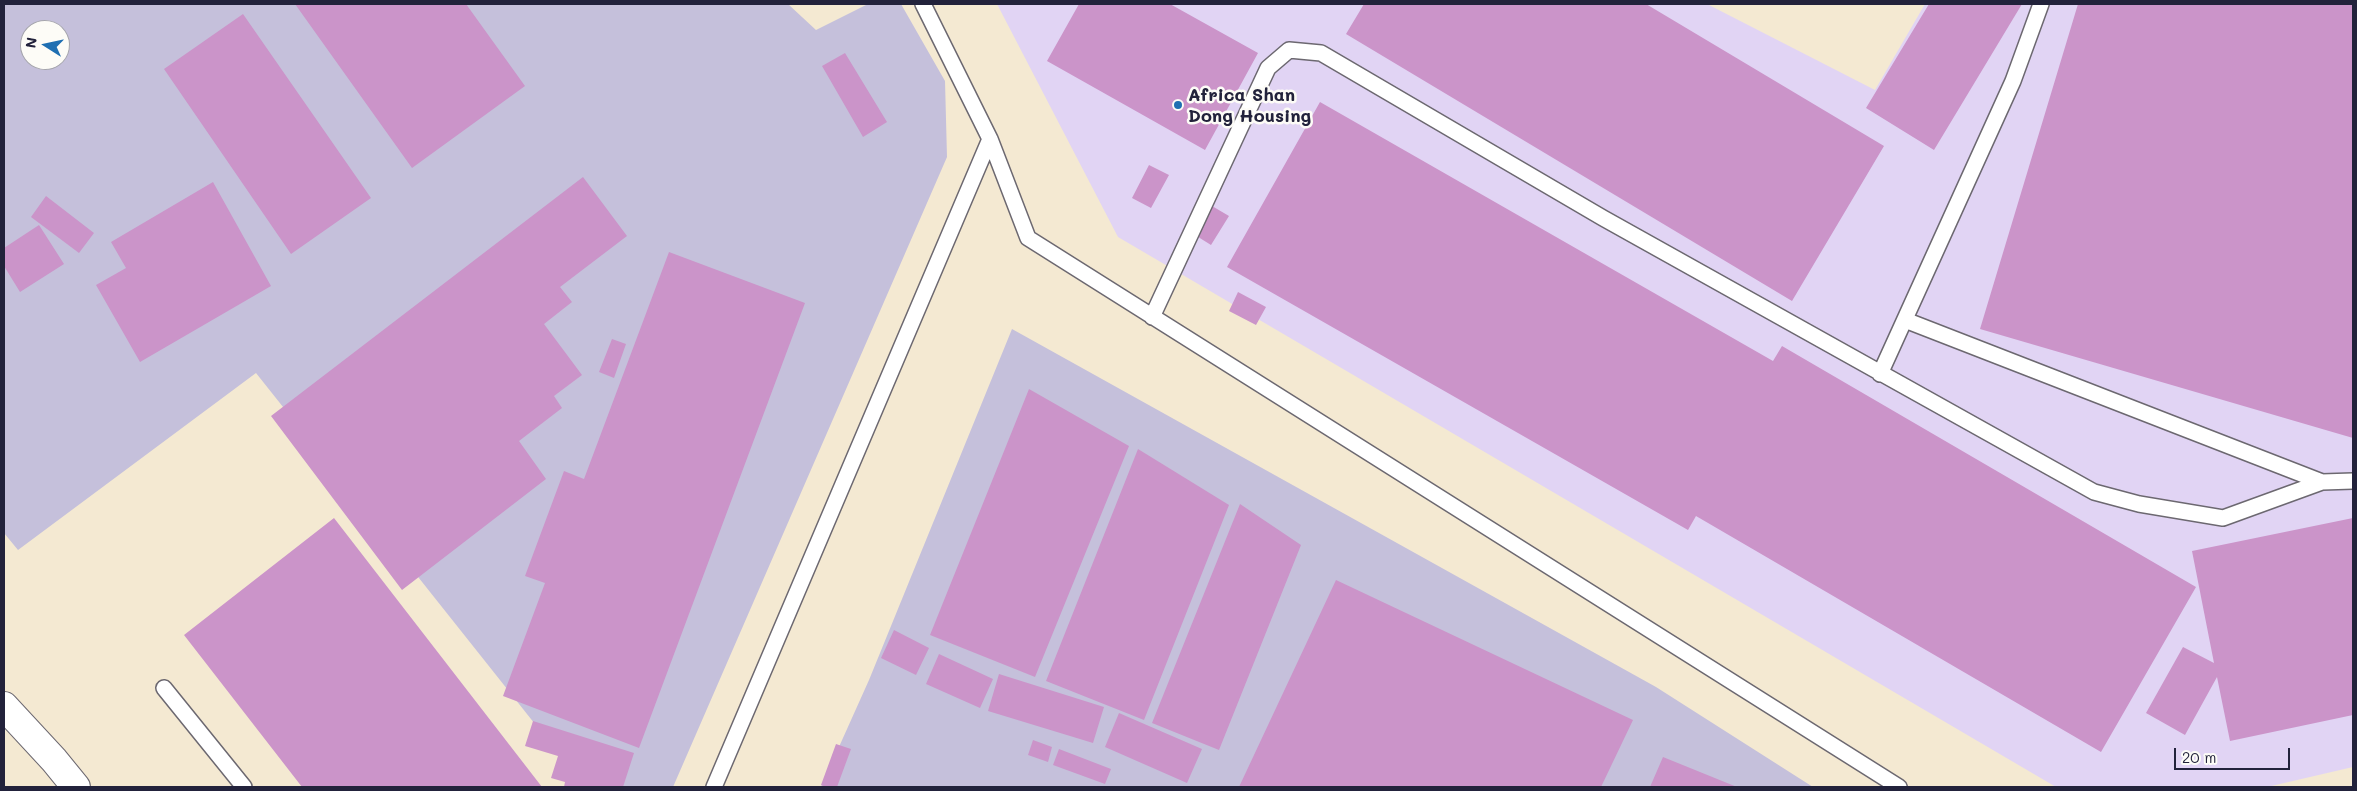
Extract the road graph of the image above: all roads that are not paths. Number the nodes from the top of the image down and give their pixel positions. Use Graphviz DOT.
graph roads {
  1 [pos="923,4"];
  2 [pos="2041,4"];
  3 [pos="990,139"];
  4 [pos="1152,317"];
  5 [pos="1905,320"];
  6 [pos="1880,374"];
  7 [pos="2353,481"];
  8 [pos="2322,482"];
  9 [pos="164,688"];
  10 [pos="4,706"];
  11 [pos="76,787"];
  12 [pos="244,787"];
  13 [pos="714,787"];
  14 [pos="1900,787"];
  1 -- 3 [label="lane"];
  2 -- 5 [label="lane"];
  3 -- 4 [label="lane"];
  3 -- 13 [label="lane"];
  4 -- 6 [label="lane"];
  4 -- 14 [label="lane"];
  5 -- 6 [label="lane"];
  5 -- 8 [label="lane"];
  6 -- 8 [label="lane"];
  7 -- 8 [label="lane"];
  9 -- 12 [label="lane"];
  10 -- 11 [label="street"];
}
